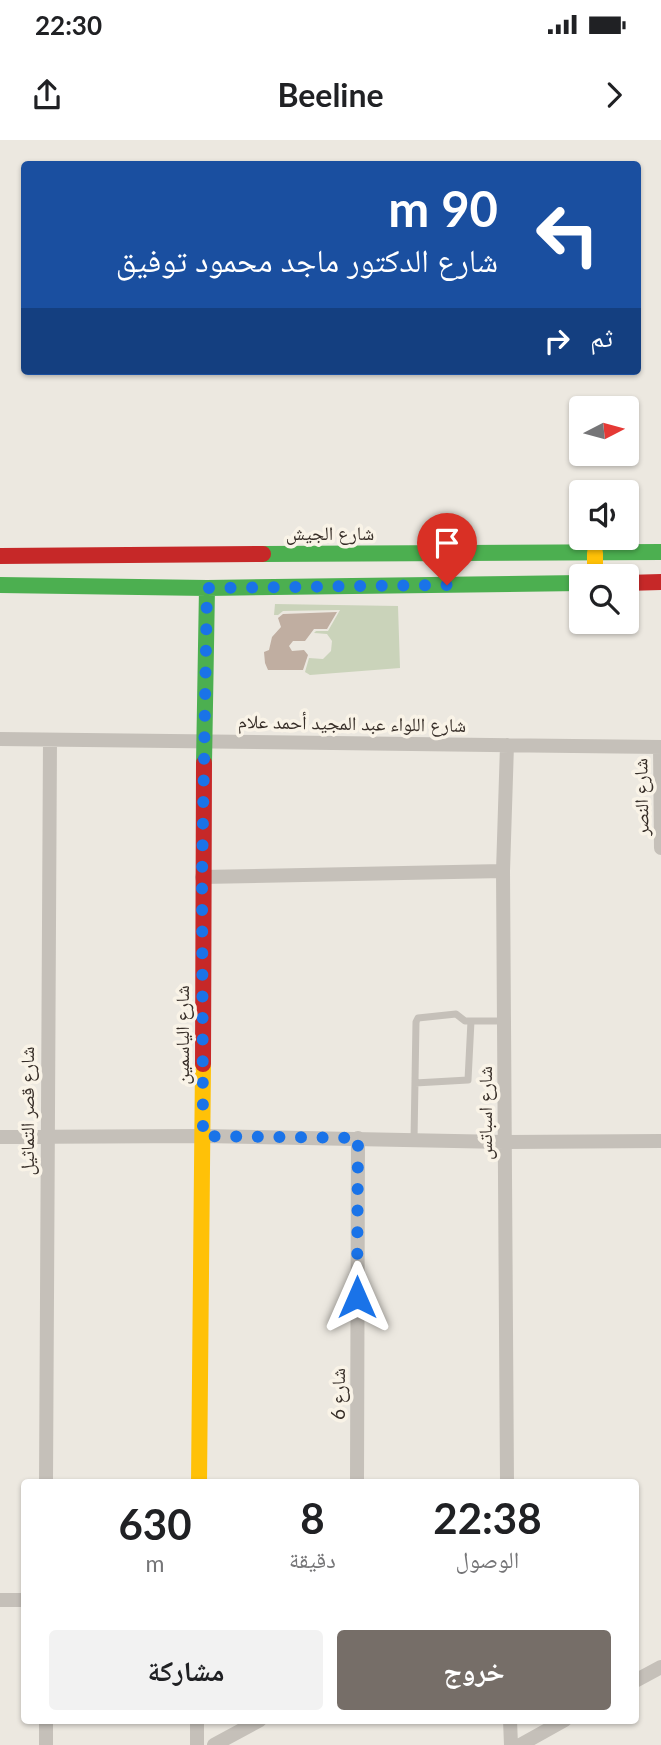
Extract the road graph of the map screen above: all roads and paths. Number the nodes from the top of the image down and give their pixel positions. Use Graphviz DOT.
graph roads {
  1 [pos="661,552"];
  2 [pos="595,553"];
  3 [pos="0,556"];
  4 [pos="595,564"];
  5 [pos="661,582"];
  6 [pos="569,583"];
  7 [pos="639,583"];
  8 [pos="0,585"];
  9 [pos="207,588"];
  10 [pos="0,738"];
  11 [pos="50,740"];
  12 [pos="203,740"];
  13 [pos="507,744"];
  14 [pos="660,747"];
  15 [pos="661,848"];
  16 [pos="503,871"];
  17 [pos="202,877"];
  18 [pos="471,1021"];
  19 [pos="504,1021"];
  20 [pos="415,1083"];
  21 [pos="203,1136"];
  22 [pos="0,1137"];
  23 [pos="46,1137"];
  24 [pos="358,1138"];
  25 [pos="414,1140"];
  26 [pos="661,1141"];
  27 [pos="504,1142"];
  28 [pos="46,1479"];
  29 [pos="199,1479"];
  30 [pos="357,1479"];
  31 [pos="507,1479"];
  32 [pos="0,1600"];
  33 [pos="21,1600"];
  34 [pos="661,1667"];
  35 [pos="639,1679"];
  36 [pos="46,1724"];
  37 [pos="197,1724"];
  38 [pos="253,1724"];
  39 [pos="510,1724"];
  40 [pos="558,1724"];
  41 [pos="46,1745"];
  42 [pos="197,1745"];
  43 [pos="214,1745"];
  44 [pos="511,1745"];
  45 [pos="520,1745"];
  1 -- 2 [label="street, شارع الجيش"];
  2 -- 3 [label="street, شارع الجيش"];
  2 -- 4 [label="street"];
  5 -- 7 [label="street"];
  6 -- 9 [label="street"];
  8 -- 9 [label="street"];
  9 -- 12 [label="street, شارع الياسمين"];
  10 -- 11 [label="street, شارع اللواء عبد المجيد أحمد علام"];
  11 -- 12 [label="street, شارع اللواء عبد المجيد أحمد علام"];
  11 -- 23 [label="street, شارع قصر التماثيل"];
  12 -- 13 [label="street, شارع اللواء عبد المجيد أحمد علام"];
  12 -- 17 [label="street, شارع الياسمين"];
  13 -- 14 [label="street, شارع اللواء عبد المجيد أحمد علام"];
  13 -- 16 [label="street, شارع اسباتس"];
  14 -- 15 [label="street, شارع النصر"];
  16 -- 17 [label="street"];
  16 -- 19 [label="street, شارع اسباتس"];
  17 -- 21 [label="street, شارع الياسمين"];
  18 -- 19 [label="lane"];
  18 -- 20 [label="lane"];
  18 -- 20 [label="lane"];
  19 -- 27 [label="street, شارع اسباتس"];
  20 -- 25 [label="lane"];
  21 -- 23 [label="street"];
  21 -- 24 [label="street"];
  21 -- 29 [label="street, شارع الياسمين"];
  22 -- 23 [label="street"];
  23 -- 28 [label="street, شارع قصر التماثيل"];
  24 -- 25 [label="street"];
  24 -- 30 [label="street, شارع 6"];
  25 -- 27 [label="street"];
  26 -- 27 [label="street"];
  27 -- 31 [label="street, شارع اسباتس"];
  32 -- 33 [label="street"];
  34 -- 35 [label="street"];
  36 -- 41 [label="street"];
  37 -- 42 [label="street"];
  38 -- 43 [label="street"];
  39 -- 44 [label="street"];
  40 -- 45 [label="street"];
}
